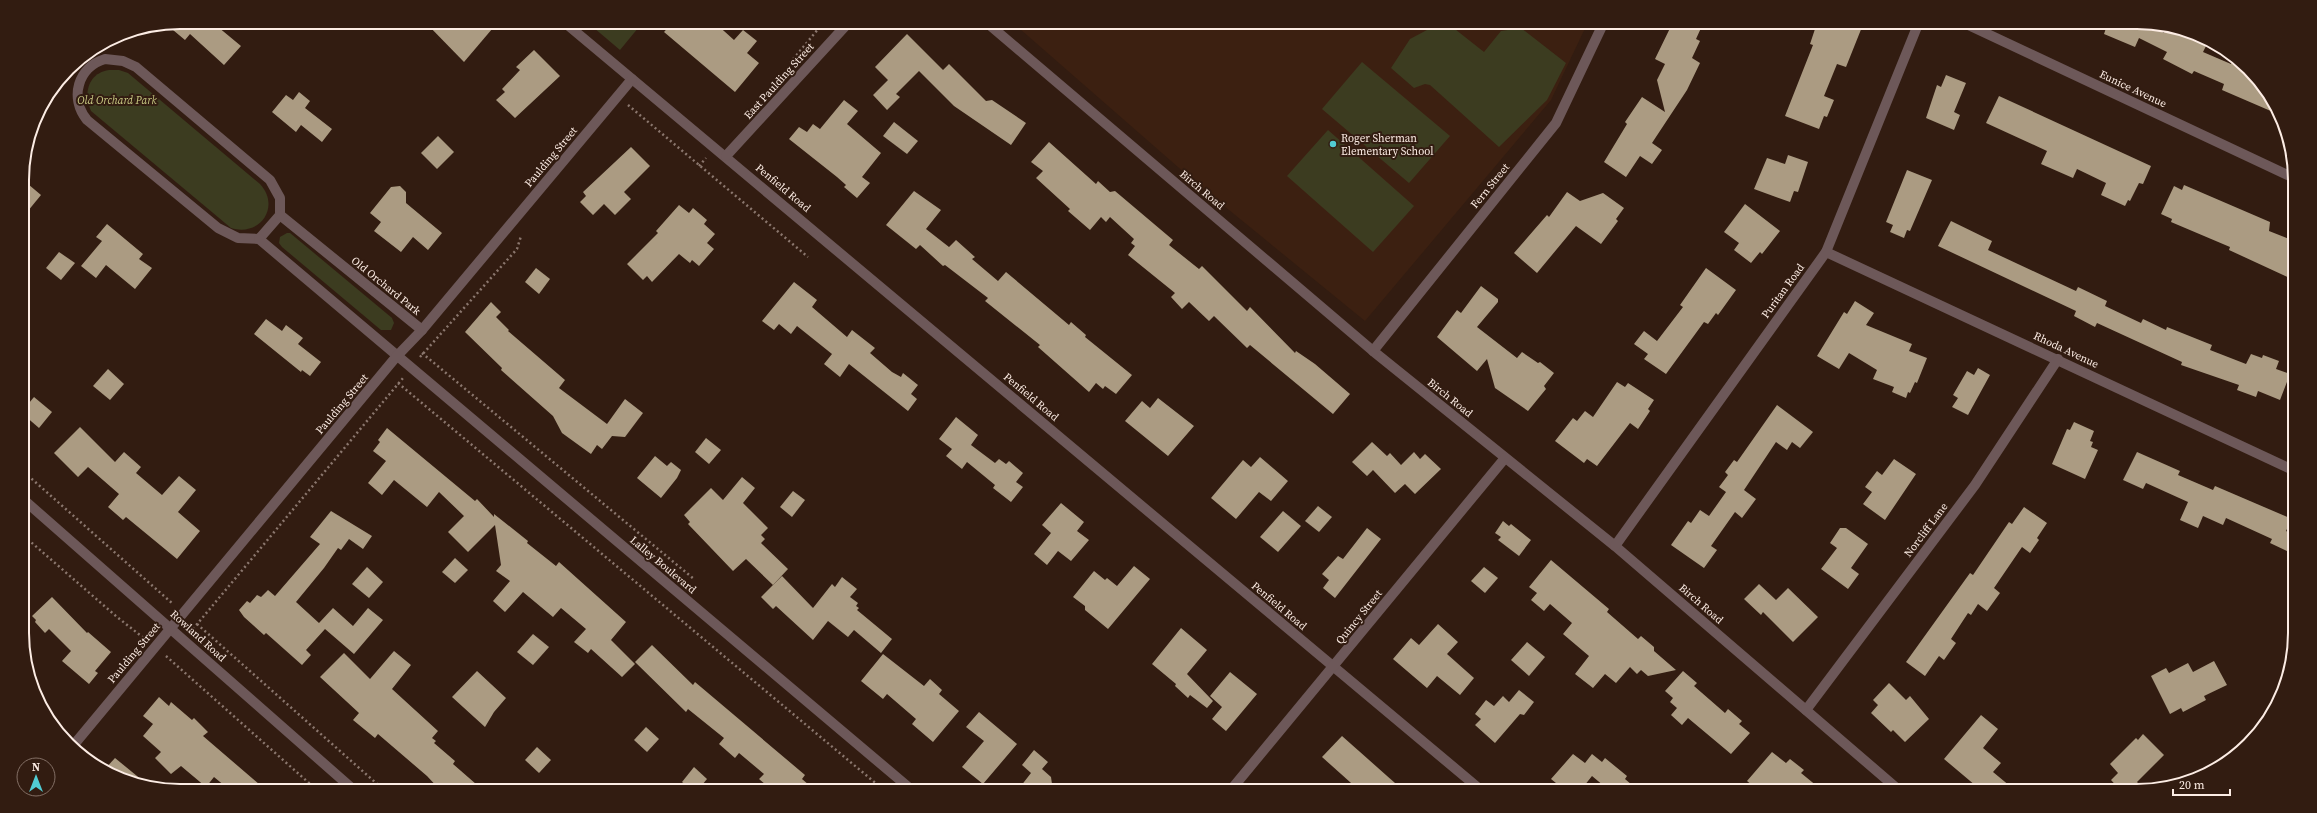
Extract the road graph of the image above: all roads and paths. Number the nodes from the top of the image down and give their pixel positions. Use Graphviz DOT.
graph roads {
  1 [pos="572,29"];
  2 [pos="843,29"];
  3 [pos="994,29"];
  4 [pos="1601,29"];
  5 [pos="1916,29"];
  6 [pos="1977,29"];
  7 [pos="632,79"];
  8 [pos="617,96"];
  9 [pos="631,107"];
  10 [pos="624,110"];
  11 [pos="726,156"];
  12 [pos="2288,175"];
  13 [pos="280,215"];
  14 [pos="523,231"];
  15 [pos="259,239"];
  16 [pos="1826,252"];
  17 [pos="808,257"];
  18 [pos="422,330"];
  19 [pos="412,340"];
  20 [pos="1373,351"];
  21 [pos="423,355"];
  22 [pos="396,357"];
  23 [pos="2058,359"];
  24 [pos="410,368"];
  25 [pos="384,372"];
  26 [pos="398,384"];
  27 [pos="1505,458"];
  28 [pos="2288,468"];
  29 [pos="29,476"];
  30 [pos="29,504"];
  31 [pos="29,540"];
  32 [pos="1615,546"];
  33 [pos="694,579"];
  34 [pos="183,613"];
  35 [pos="197,625"];
  36 [pos="171,628"];
  37 [pos="183,639"];
  38 [pos="156,647"];
  39 [pos="166,656"];
  40 [pos="161,662"];
  41 [pos="1334,668"];
  42 [pos="1806,710"];
  43 [pos="75,742"];
  44 [pos="310,784"];
  45 [pos="347,784"];
  46 [pos="377,784"];
  47 [pos="877,784"];
  48 [pos="905,784"];
  49 [pos="1236,784"];
  50 [pos="1474,784"];
  51 [pos="1892,784"];
  1 -- 7 [label="street, Penfield Road"];
  2 -- 11 [label="street, East Paulding Street"];
  3 -- 20 [label="street, Birch Road"];
  4 -- 20 [label="street, Fern Street"];
  5 -- 16 [label="street, Puritan Road"];
  6 -- 12 [label="street, Eunice Avenue"];
  7 -- 8 [label="street, Paulding Street"];
  7 -- 11 [label="street, Penfield Road"];
  8 -- 9 [label="path"];
  8 -- 18 [label="street, Paulding Street"];
  9 -- 10 [label="path"];
  9 -- 17 [label="path"];
  11 -- 41 [label="street, Penfield Road"];
  13 -- 15 [label="street"];
  13 -- 15 [label="street"];
  13 -- 18 [label="street, Old Orchard Park"];
  14 -- 21 [label="path"];
  15 -- 22 [label="street"];
  16 -- 23 [label="street, Rhoda Avenue"];
  16 -- 32 [label="street, Puritan Road"];
  18 -- 19 [label="street, Paulding Street"];
  19 -- 21 [label="path"];
  19 -- 22 [label="street, Paulding Street"];
  20 -- 27 [label="street, Birch Road"];
  21 -- 24 [label="path"];
  21 -- 33 [label="path"];
  22 -- 24 [label="street, Lalley Boulevard"];
  22 -- 25 [label="street, Paulding Street"];
  23 -- 28 [label="street, Rhoda Avenue"];
  23 -- 42 [label="street, Norcliff Lane"];
  24 -- 26 [label="path"];
  24 -- 48 [label="street, Lalley Boulevard"];
  25 -- 26 [label="path"];
  25 -- 34 [label="street, Paulding Street"];
  26 -- 35 [label="path"];
  26 -- 47 [label="path"];
  27 -- 32 [label="street, Birch Road"];
  27 -- 41 [label="street, Quincy Street"];
  29 -- 34 [label="path"];
  30 -- 36 [label="street, Rowland Road"];
  31 -- 38 [label="path"];
  32 -- 42 [label="street, Birch Road"];
  34 -- 35 [label="path"];
  34 -- 36 [label="street, Paulding Street"];
  35 -- 37 [label="path"];
  35 -- 46 [label="path"];
  36 -- 37 [label="street, Rowland Road"];
  36 -- 38 [label="street, Paulding Street"];
  37 -- 39 [label="path"];
  37 -- 45 [label="street, Rowland Road"];
  38 -- 39 [label="path"];
  38 -- 43 [label="street, Paulding Street"];
  39 -- 40 [label="path"];
  39 -- 44 [label="path"];
  41 -- 49 [label="street, Quincy Street"];
  41 -- 50 [label="street, Penfield Road"];
  42 -- 51 [label="street, Birch Road"];
}
